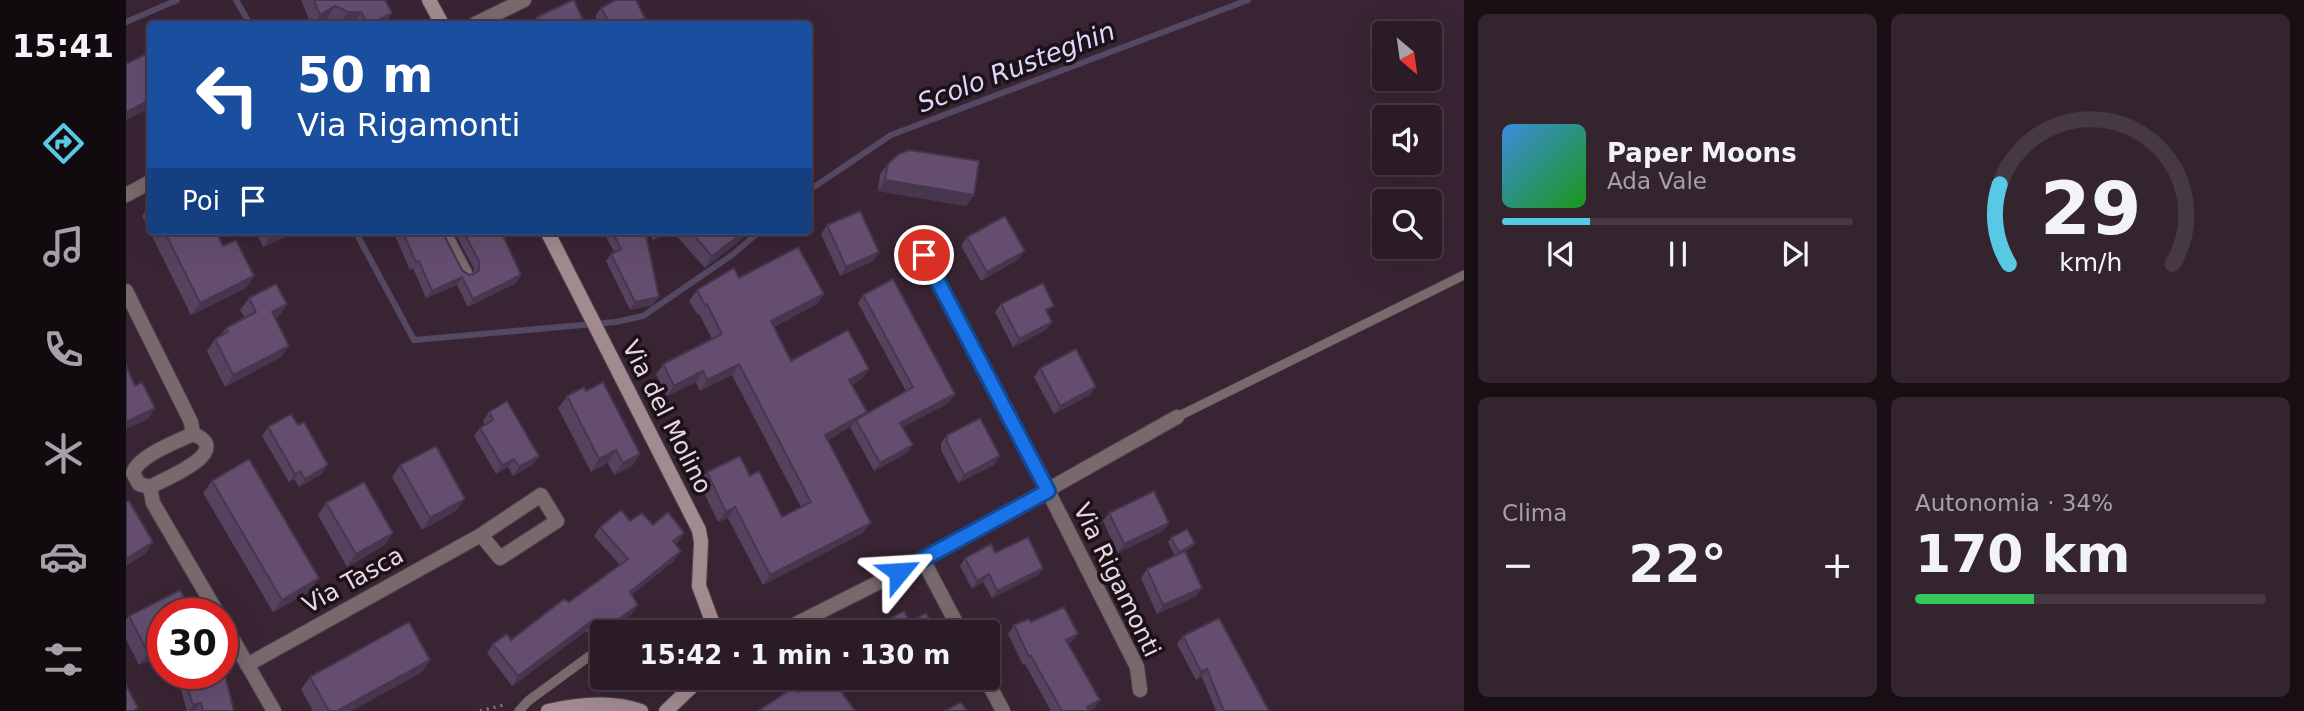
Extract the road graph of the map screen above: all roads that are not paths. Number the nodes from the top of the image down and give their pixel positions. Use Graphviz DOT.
graph roads {
  1 [pos="429,0"];
  2 [pos="524,0"];
  3 [pos="440,21"];
  4 [pos="481,21"];
  5 [pos="147,184"];
  6 [pos="126,195"];
  7 [pos="445,235"];
  8 [pos="549,235"];
  9 [pos="924,255"];
  10 [pos="465,272"];
  11 [pos="1464,275"];
  12 [pos="126,291"];
  13 [pos="1177,417"];
  14 [pos="193,433"];
  15 [pos="150,486"];
  16 [pos="1048,491"];
  17 [pos="481,535"];
  18 [pos="923,560"];
  19 [pos="209,598"];
  20 [pos="712,620"];
  21 [pos="804,620"];
  22 [pos="955,620"];
  23 [pos="238,649"];
  24 [pos="590,656"];
  25 [pos="247,665"];
  26 [pos="688,690"];
  27 [pos="992,690"];
  28 [pos="1140,690"];
  29 [pos="517,706"];
  30 [pos="274,711"];
  31 [pos="548,711"];
  32 [pos="641,711"];
  33 [pos="666,711"];
  34 [pos="1003,711"];
  1 -- 3 [label="street"];
  2 -- 4 [label="street"];
  5 -- 6 [label="street"];
  7 -- 10 [label="street"];
  8 -- 20 [label="street, Via del Molino"];
  9 -- 16 [label="street, Via Rigamonti"];
  11 -- 13 [label="lane"];
  12 -- 14 [label="street"];
  13 -- 16 [label="street, Via Rigamonti"];
  14 -- 15 [label="street"];
  14 -- 15 [label="street"];
  15 -- 19 [label="street"];
  16 -- 18 [label="street, Via Rigamonti"];
  16 -- 28 [label="street, Via Rigamonti"];
  17 -- 17 [label="street, Via Tasca"];
  17 -- 25 [label="street, Via Tasca"];
  18 -- 21 [label="street, Via Rigamonti"];
  18 -- 22 [label="street"];
  23 -- 25 [label="street"];
  24 -- 29 [label="lane"];
  25 -- 30 [label="street"];
  26 -- 33 [label="street"];
  27 -- 34 [label="street"];
  31 -- 32 [label="street"];
}
